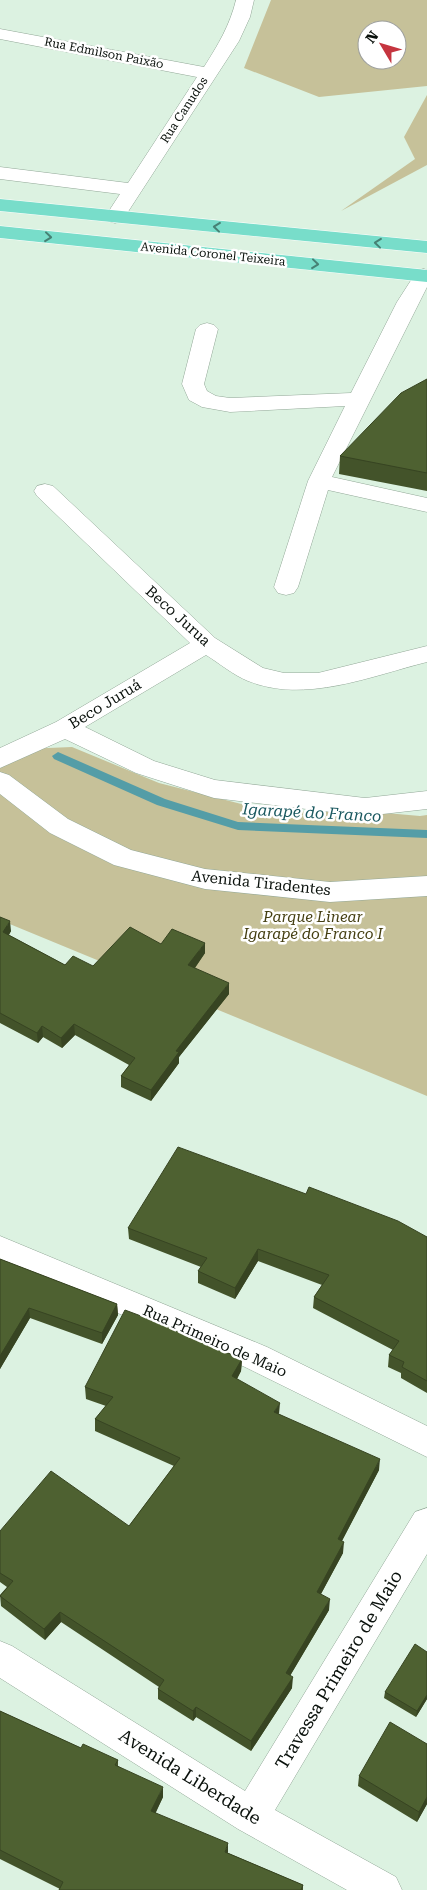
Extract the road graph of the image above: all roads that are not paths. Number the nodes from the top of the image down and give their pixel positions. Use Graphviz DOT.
graph roads {
  1 [pos="245,0"];
  2 [pos="0,34"];
  3 [pos="208,73"];
  4 [pos="0,173"];
  5 [pos="132,189"];
  6 [pos="0,205"];
  7 [pos="116,217"];
  8 [pos="0,232"];
  9 [pos="427,247"];
  10 [pos="426,275"];
  11 [pos="207,329"];
  12 [pos="360,399"];
  13 [pos="318,481"];
  14 [pos="45,491"];
  15 [pos="427,505"];
  16 [pos="286,587"];
  17 [pos="206,644"];
  18 [pos="427,654"];
  19 [pos="65,728"];
  20 [pos="0,760"];
  21 [pos="0,781"];
  22 [pos="427,800"];
  23 [pos="427,886"];
  24 [pos="0,1249"];
  25 [pos="427,1442"];
  26 [pos="427,1523"];
  27 [pos="0,1658"];
  28 [pos="250,1816"];
  29 [pos="384,1890"];
  1 -- 3 [label="street, Rua Canudos"];
  2 -- 3 [label="street, Rua Edmilson Paixão"];
  3 -- 5 [label="street, Rua Canudos"];
  4 -- 5 [label="street"];
  5 -- 7 [label="street, Rua Canudos"];
  6 -- 7 [label="highway, Avenida Coronel Teixeira"];
  9 -- 7 [label="highway, Avenida Coronel Teixeira, one-way"];
  8 -- 10 [label="highway, Avenida Coronel Teixeira, one-way"];
  10 -- 12 [label="street"];
  11 -- 12 [label="street"];
  12 -- 13 [label="street"];
  13 -- 15 [label="street"];
  13 -- 16 [label="street"];
  14 -- 17 [label="street, Beco Jurua"];
  17 -- 18 [label="street, Beco Jurua"];
  17 -- 19 [label="street, Beco Juruá"];
  19 -- 20 [label="street, Beco Juruá"];
  19 -- 22 [label="street"];
  21 -- 23 [label="street, Avenida Tiradentes"];
  24 -- 25 [label="street, Rua Primeiro de Maio"];
  26 -- 28 [label="street, Travessa Primeiro de Maio"];
  27 -- 28 [label="street, Avenida Liberdade"];
  28 -- 29 [label="street, Avenida Liberdade"];
}
